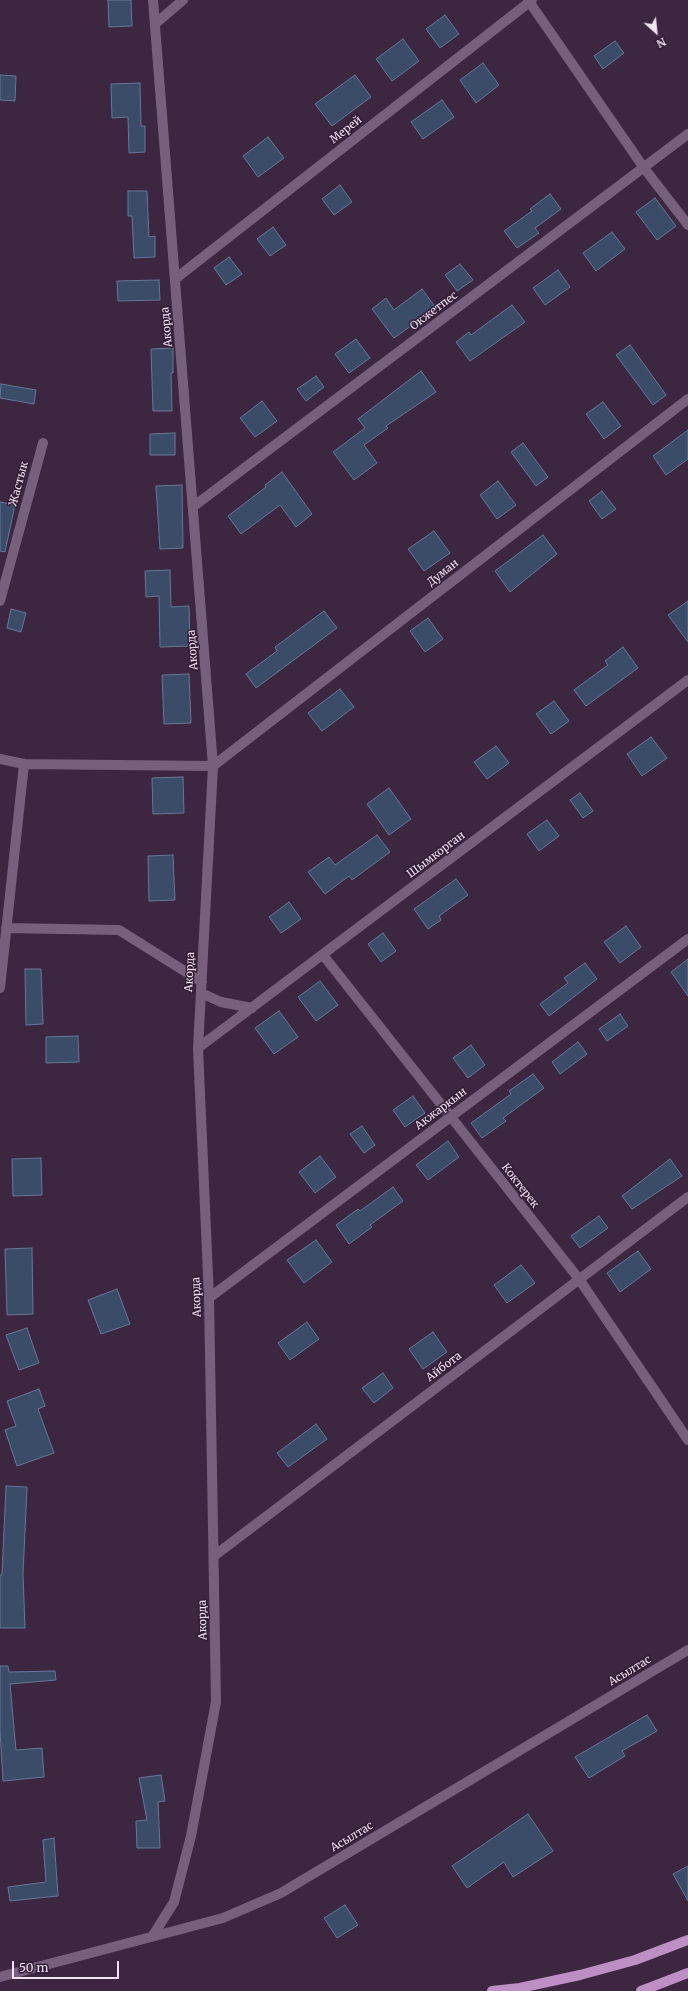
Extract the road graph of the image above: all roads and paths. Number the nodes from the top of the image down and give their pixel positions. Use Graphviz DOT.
graph roads {
  1 [pos="153,0"];
  2 [pos="183,0"];
  3 [pos="530,1"];
  4 [pos="155,24"];
  5 [pos="688,134"];
  6 [pos="644,168"];
  7 [pos="688,225"];
  8 [pos="175,280"];
  9 [pos="688,399"];
  10 [pos="43,443"];
  11 [pos="194,506"];
  12 [pos="0,601"];
  13 [pos="688,680"];
  14 [pos="0,759"];
  15 [pos="24,764"];
  16 [pos="214,766"];
  17 [pos="6,928"];
  18 [pos="688,939"];
  19 [pos="323,955"];
  20 [pos="202,982"];
  21 [pos="0,988"];
  22 [pos="201,993"];
  23 [pos="252,1008"];
  24 [pos="198,1048"];
  25 [pos="450,1117"];
  26 [pos="688,1196"];
  27 [pos="579,1279"];
  28 [pos="209,1298"];
  29 [pos="688,1440"];
  30 [pos="214,1556"];
  31 [pos="688,1650"];
  32 [pos="152,1937"];
  33 [pos="688,1940"];
  34 [pos="688,1973"];
  35 [pos="0,1977"];
  36 [pos="492,1991"];
  37 [pos="641,1991"];
  1 -- 4 [label="street, Акорда"];
  2 -- 4 [label="street"];
  3 -- 6 [label="street"];
  3 -- 8 [label="street, Мерей"];
  4 -- 8 [label="street, Акорда"];
  5 -- 6 [label="street, Окжетпес"];
  6 -- 7 [label="street"];
  6 -- 11 [label="street, Окжетпес"];
  8 -- 11 [label="street, Акорда"];
  9 -- 16 [label="street, Думан"];
  10 -- 12 [label="street, Жастык"];
  11 -- 16 [label="street, Акорда"];
  13 -- 19 [label="street, Шымкорган"];
  14 -- 15 [label="street"];
  15 -- 16 [label="street"];
  15 -- 17 [label="street"];
  16 -- 20 [label="street, Акорда"];
  17 -- 20 [label="street"];
  17 -- 21 [label="street"];
  18 -- 25 [label="street, Акжаркын"];
  19 -- 23 [label="street, Шымкорган"];
  19 -- 25 [label="street, Коктерек"];
  20 -- 22 [label="street, Акорда"];
  22 -- 23 [label="street"];
  22 -- 24 [label="street, Акорда"];
  23 -- 24 [label="street, Шымкорган"];
  24 -- 28 [label="street, Акорда"];
  25 -- 27 [label="street, Коктерек"];
  25 -- 28 [label="street, Акжаркын"];
  26 -- 27 [label="street, Айбота"];
  27 -- 29 [label="street, Коктерек"];
  27 -- 30 [label="street, Айбота"];
  28 -- 30 [label="street, Акорда"];
  30 -- 32 [label="street, Акорда"];
  31 -- 32 [label="street, Асылтас"];
  32 -- 35 [label="street, Асылтас"];
  33 -- 36 [label="main road"];
  34 -- 37 [label="main road"];
}
